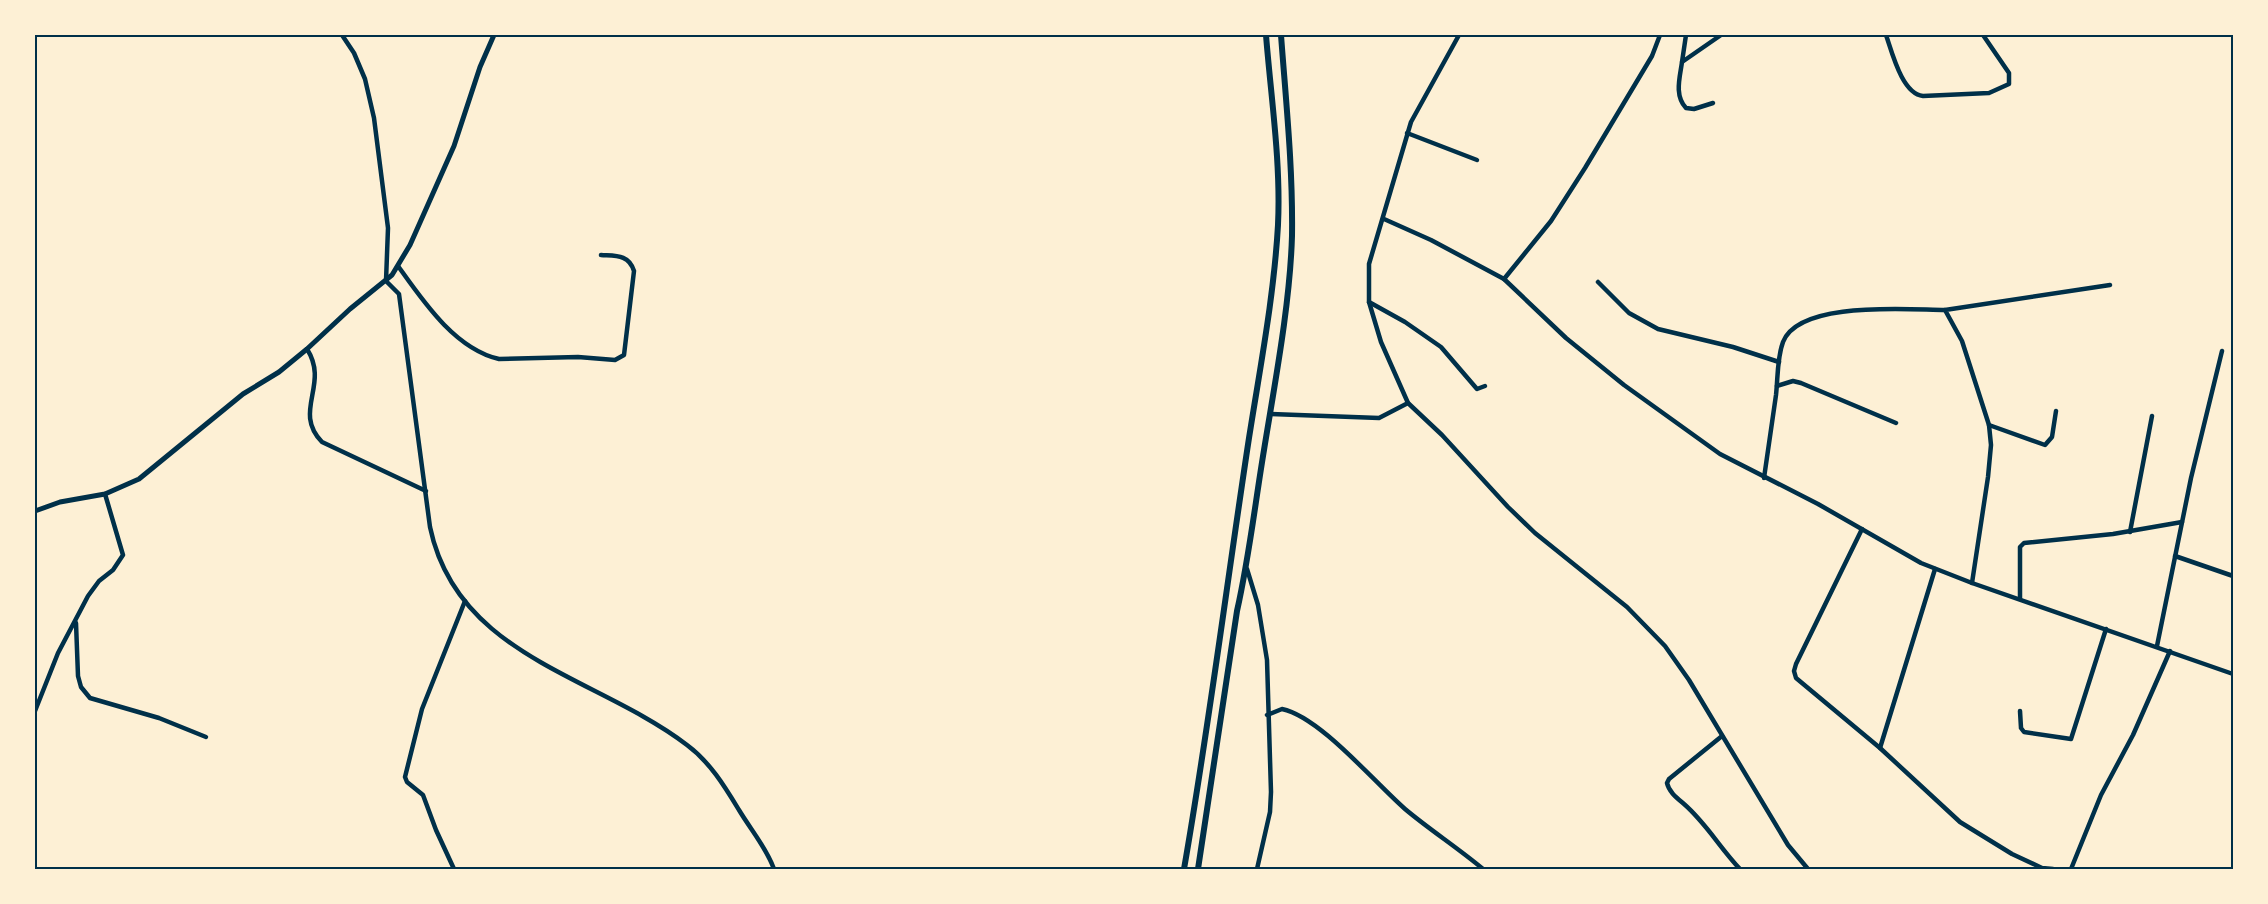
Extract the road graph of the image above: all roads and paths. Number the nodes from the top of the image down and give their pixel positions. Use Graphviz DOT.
graph roads {
  1 [pos="342,35"];
  2 [pos="494,35"];
  3 [pos="1266,35"];
  4 [pos="1282,35"];
  5 [pos="1459,35"];
  6 [pos="1660,35"];
  7 [pos="1686,35"];
  8 [pos="1721,35"];
  9 [pos="1886,35"];
  10 [pos="1983,35"];
  11 [pos="1682,62"];
  12 [pos="1713,103"];
  13 [pos="1407,133"];
  14 [pos="1477,160"];
  15 [pos="1384,219"];
  16 [pos="601,255"];
  17 [pos="398,266"];
  18 [pos="1504,279"];
  19 [pos="386,281"];
  20 [pos="1598,282"];
  21 [pos="2110,285"];
  22 [pos="1369,302"];
  23 [pos="1945,310"];
  24 [pos="307,349"];
  25 [pos="2222,351"];
  26 [pos="1779,362"];
  27 [pos="1484,386"];
  28 [pos="1777,386"];
  29 [pos="1408,403"];
  30 [pos="2056,411"];
  31 [pos="1271,414"];
  32 [pos="2152,416"];
  33 [pos="1896,423"];
  34 [pos="1989,425"];
  35 [pos="1764,478"];
  36 [pos="426,491"];
  37 [pos="104,494"];
  38 [pos="35,511"];
  39 [pos="2182,522"];
  40 [pos="1862,528"];
  41 [pos="2130,532"];
  42 [pos="2175,556"];
  43 [pos="1247,569"];
  44 [pos="1935,569"];
  45 [pos="2233,576"];
  46 [pos="1972,583"];
  47 [pos="2020,599"];
  48 [pos="465,601"];
  49 [pos="76,622"];
  50 [pos="2106,629"];
  51 [pos="2157,646"];
  52 [pos="2170,651"];
  53 [pos="2233,674"];
  54 [pos="35,711"];
  55 [pos="2020,711"];
  56 [pos="1267,715"];
  57 [pos="1722,736"];
  58 [pos="206,738"];
  59 [pos="1880,748"];
  60 [pos="454,869"];
  61 [pos="774,869"];
  62 [pos="1184,869"];
  63 [pos="1198,869"];
  64 [pos="1257,869"];
  65 [pos="1483,869"];
  66 [pos="1740,869"];
  67 [pos="1808,869"];
  68 [pos="2053,869"];
  69 [pos="2071,869"];
  1 -- 19 [label="street"];
  2 -- 17 [label="street"];
  3 -- 62 [label="main road"];
  4 -- 31 [label="main road"];
  5 -- 13 [label="street"];
  6 -- 18 [label="street"];
  7 -- 11 [label="street"];
  8 -- 11 [label="street"];
  9 -- 10 [label="street"];
  11 -- 12 [label="street"];
  13 -- 14 [label="street"];
  13 -- 15 [label="street"];
  15 -- 18 [label="street"];
  15 -- 22 [label="street"];
  16 -- 17 [label="street"];
  17 -- 19 [label="street"];
  18 -- 35 [label="street"];
  19 -- 24 [label="street"];
  19 -- 36 [label="street"];
  20 -- 26 [label="street"];
  21 -- 23 [label="street"];
  22 -- 27 [label="street"];
  22 -- 29 [label="street"];
  23 -- 26 [label="street"];
  23 -- 34 [label="street"];
  24 -- 36 [label="street"];
  24 -- 37 [label="street"];
  25 -- 39 [label="street"];
  26 -- 28 [label="street"];
  28 -- 33 [label="street"];
  28 -- 35 [label="street"];
  29 -- 31 [label="street"];
  29 -- 57 [label="street"];
  30 -- 34 [label="street"];
  31 -- 43 [label="main road"];
  32 -- 41 [label="street"];
  34 -- 46 [label="street"];
  35 -- 40 [label="street"];
  36 -- 48 [label="street"];
  37 -- 38 [label="street"];
  37 -- 49 [label="street"];
  39 -- 41 [label="street"];
  39 -- 42 [label="street"];
  40 -- 44 [label="street"];
  40 -- 59 [label="street"];
  41 -- 47 [label="street"];
  42 -- 45 [label="street"];
  42 -- 51 [label="street"];
  43 -- 56 [label="street"];
  43 -- 63 [label="main road"];
  44 -- 46 [label="street"];
  44 -- 59 [label="street"];
  46 -- 47 [label="street"];
  47 -- 50 [label="street"];
  48 -- 60 [label="street"];
  48 -- 61 [label="street"];
  49 -- 54 [label="street"];
  49 -- 58 [label="street"];
  50 -- 51 [label="street"];
  50 -- 55 [label="street"];
  51 -- 52 [label="street"];
  52 -- 53 [label="street"];
  52 -- 69 [label="street"];
  56 -- 64 [label="street"];
  56 -- 65 [label="street"];
  57 -- 66 [label="street"];
  57 -- 67 [label="street"];
  59 -- 68 [label="street"];
}
